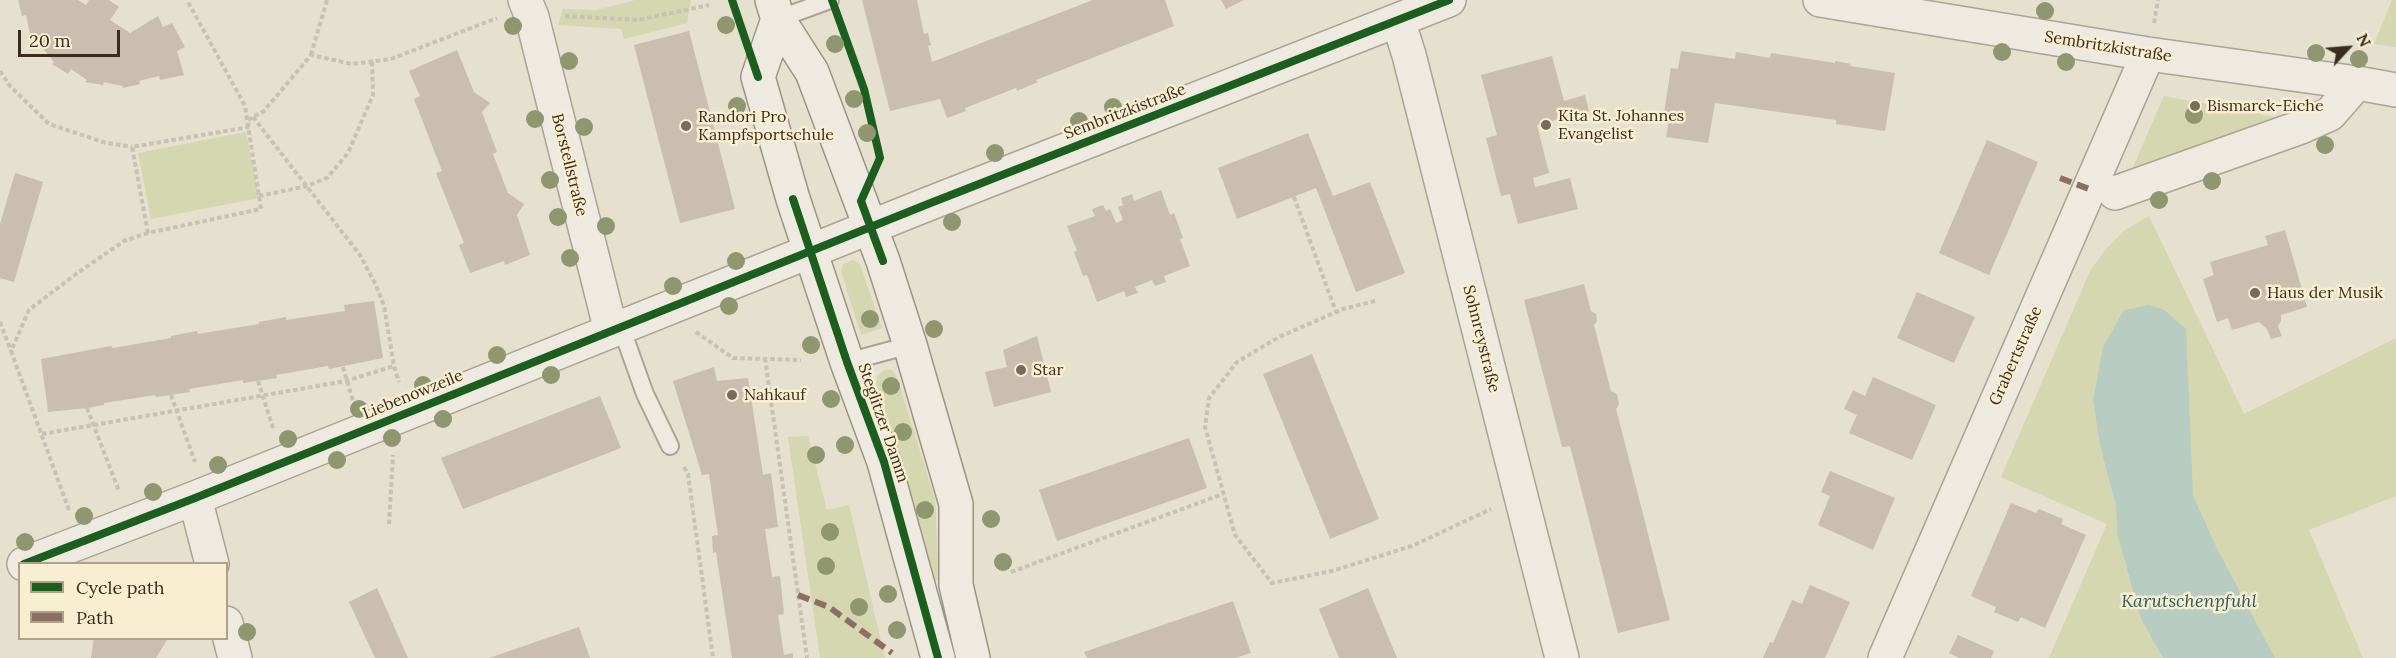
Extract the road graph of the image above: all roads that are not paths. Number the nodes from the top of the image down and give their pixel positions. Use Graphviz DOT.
graph roads {
  1 [pos="831,0"];
  2 [pos="1449,0"];
  3 [pos="1820,0"];
  4 [pos="512,9"];
  5 [pos="775,10"];
  6 [pos="1398,20"];
  7 [pos="2148,54"];
  8 [pos="2357,82"];
  9 [pos="2396,90"];
  10 [pos="2115,194"];
  11 [pos="870,227"];
  12 [pos="811,251"];
  13 [pos="616,329"];
  14 [pos="910,345"];
  15 [pos="847,362"];
  16 [pos="670,446"];
  17 [pos="195,498"];
  18 [pos="29,562"];
  19 [pos="211,562"];
  20 [pos="18,566"];
  21 [pos="0,573"];
  22 [pos="228,631"];
  23 [pos="235,658"];
  24 [pos="938,658"];
  25 [pos="973,658"];
  26 [pos="1562,658"];
  27 [pos="1885,658"];
  1 -- 5 [label="lane"];
  2 -- 6 [label="street, Sembritzkistraße"];
  3 -- 7 [label="street, Sembritzkistraße"];
  4 -- 13 [label="street, Borstellstraße"];
  5 -- 11 [label="street"];
  5 -- 12 [label="street, Steglitzer Damm"];
  6 -- 11 [label="street, Sembritzkistraße"];
  6 -- 26 [label="street, Sohnreystraße"];
  7 -- 8 [label="street, Sembritzkistraße"];
  7 -- 27 [label="street, Grabertstraße"];
  8 -- 9 [label="street, Sembritzkistraße"];
  8 -- 10 [label="street"];
  11 -- 12 [label="street, Sembritzkistraße"];
  11 -- 14 [label="street"];
  12 -- 13 [label="street, Liebenowzeile"];
  12 -- 15 [label="street, Steglitzer Damm"];
  13 -- 16 [label="lane"];
  13 -- 17 [label="street, Liebenowzeile"];
  14 -- 15 [label="lane, Steglitzer Damm"];
  14 -- 25 [label="street"];
  15 -- 24 [label="street, Steglitzer Damm"];
  17 -- 18 [label="street, Liebenowzeile"];
  17 -- 19 [label="street"];
  20 -- 21 [label="street"];
  22 -- 23 [label="street"];
}
